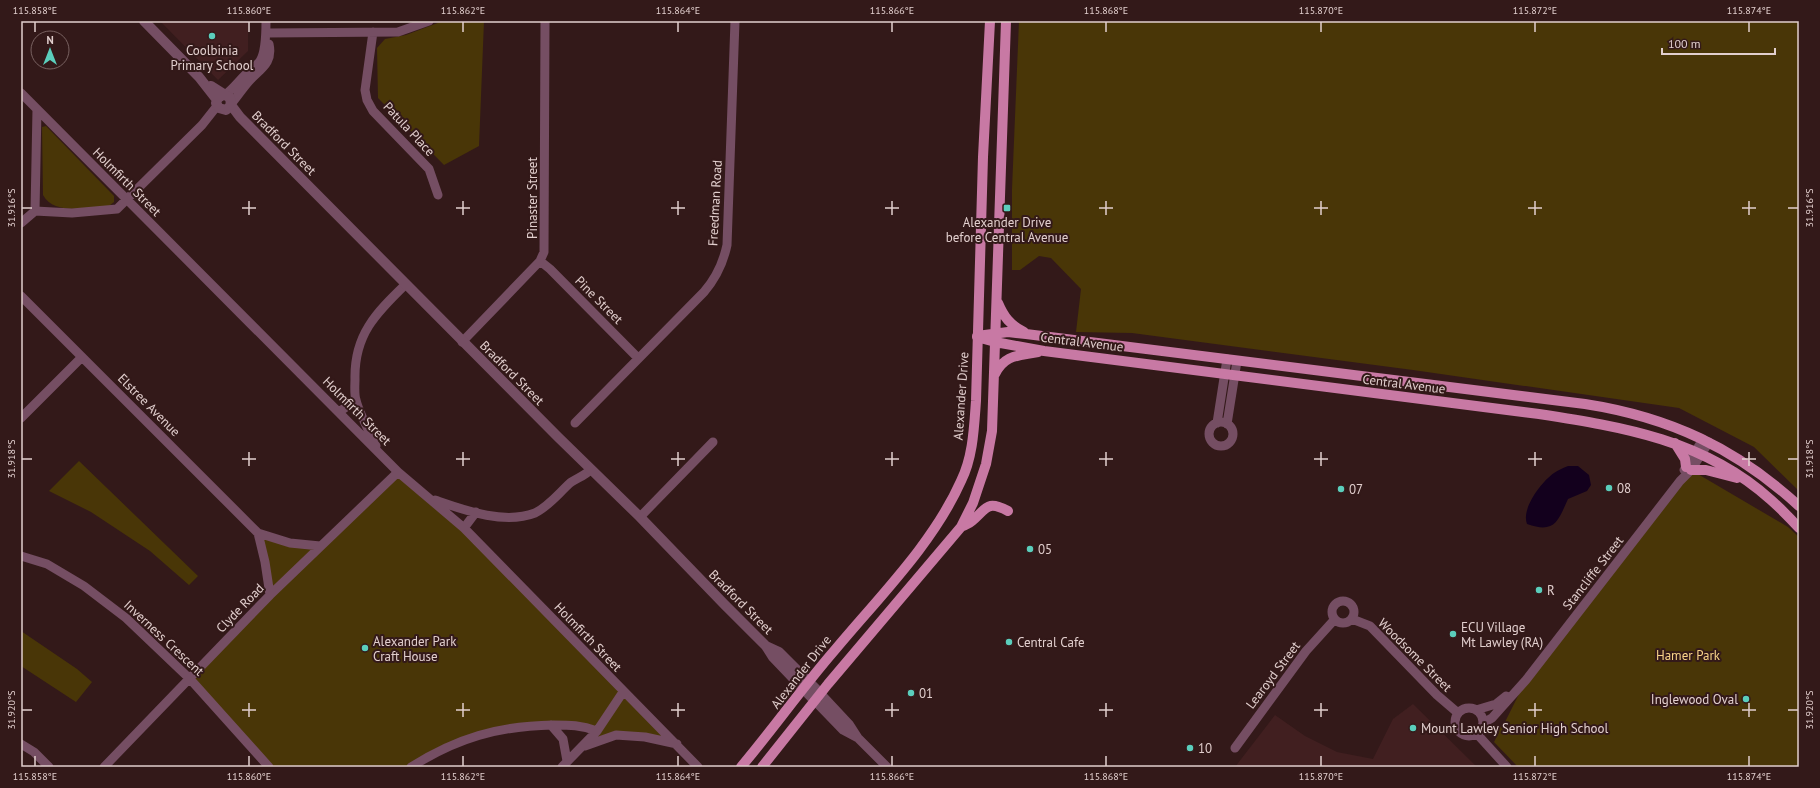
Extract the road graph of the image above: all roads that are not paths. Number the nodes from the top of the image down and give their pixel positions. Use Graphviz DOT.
graph roads {
  1 [pos="144,21"];
  2 [pos="266,21"];
  3 [pos="429,21"];
  4 [pos="545,21"];
  5 [pos="735,21"];
  6 [pos="990,21"];
  7 [pos="1006,21"];
  8 [pos="373,32"];
  9 [pos="266,33"];
  10 [pos="21,93"];
  11 [pos="224,103"];
  12 [pos="37,109"];
  13 [pos="438,195"];
  14 [pos="127,201"];
  15 [pos="35,211"];
  16 [pos="21,223"];
  17 [pos="540,262"];
  18 [pos="406,285"];
  19 [pos="21,296"];
  20 [pos="996,298"];
  21 [pos="1026,334"];
  22 [pos="977,336"];
  23 [pos="996,338"];
  24 [pos="462,342"];
  25 [pos="1044,351"];
  26 [pos="82,357"];
  27 [pos="638,358"];
  28 [pos="1232,360"];
  29 [pos="995,374"];
  30 [pos="1230,375"];
  31 [pos="356,400"];
  32 [pos="339,412"];
  33 [pos="21,418"];
  34 [pos="575,423"];
  35 [pos="1217,423"];
  36 [pos="1227,424"];
  37 [pos="1706,440"];
  38 [pos="713,442"];
  39 [pos="1675,443"];
  40 [pos="378,450"];
  41 [pos="1699,453"];
  42 [pos="1689,469"];
  43 [pos="590,470"];
  44 [pos="398,472"];
  45 [pos="1744,480"];
  46 [pos="430,498"];
  47 [pos="1799,506"];
  48 [pos="1008,511"];
  49 [pos="476,512"];
  50 [pos="640,517"];
  51 [pos="961,527"];
  52 [pos="464,528"];
  53 [pos="1799,528"];
  54 [pos="258,532"];
  55 [pos="320,546"];
  56 [pos="21,556"];
  57 [pos="270,595"];
  58 [pos="1335,619"];
  59 [pos="1352,619"];
  60 [pos="190,679"];
  61 [pos="1526,680"];
  62 [pos="806,685"];
  63 [pos="623,692"];
  64 [pos="818,697"];
  65 [pos="1476,710"];
  66 [pos="1458,713"];
  67 [pos="1484,723"];
  68 [pos="552,726"];
  69 [pos="597,731"];
  70 [pos="1477,734"];
  71 [pos="21,744"];
  72 [pos="677,744"];
  73 [pos="583,747"];
  74 [pos="1235,748"];
  75 [pos="565,764"];
  76 [pos="49,767"];
  77 [pos="104,767"];
  78 [pos="269,767"];
  79 [pos="411,767"];
  80 [pos="698,767"];
  81 [pos="741,767"];
  82 [pos="762,767"];
  83 [pos="887,767"];
  84 [pos="1507,767"];
  1 -- 11 [label="street, Bradford Street"];
  2 -- 9 [label="street"];
  3 -- 8 [label="street"];
  4 -- 17 [label="street, Pinaster Street"];
  5 -- 27 [label="street, Freedman Road"];
  6 -- 22 [label="main road, Alexander Drive"];
  7 -- 20 [label="main road"];
  8 -- 9 [label="street"];
  8 -- 13 [label="street, Patula Place"];
  9 -- 11 [label="street"];
  10 -- 12 [label="street, Holmfirth Street"];
  11 -- 14 [label="street"];
  11 -- 18 [label="street, Bradford Street"];
  12 -- 14 [label="street, Holmfirth Street"];
  12 -- 15 [label="street"];
  14 -- 15 [label="street"];
  14 -- 32 [label="street, Holmfirth Street"];
  15 -- 16 [label="street"];
  17 -- 24 [label="street, Pinaster Street"];
  17 -- 27 [label="street, Pine Street"];
  18 -- 24 [label="street, Bradford Street"];
  18 -- 31 [label="street"];
  19 -- 26 [label="street, Elstree Avenue"];
  20 -- 21 [label="main road"];
  20 -- 23 [label="main road"];
  21 -- 23 [label="main road, Central Avenue"];
  21 -- 28 [label="main road, Central Avenue"];
  22 -- 23 [label="main road, Central Avenue"];
  22 -- 62 [label="main road, Alexander Drive"];
  23 -- 25 [label="main road, Central Avenue"];
  23 -- 29 [label="main road"];
  24 -- 43 [label="street, Bradford Street"];
  25 -- 29 [label="main road"];
  25 -- 30 [label="main road, Central Avenue"];
  26 -- 33 [label="street"];
  26 -- 54 [label="street, Elstree Avenue"];
  27 -- 34 [label="street, Freedman Road"];
  28 -- 30 [label="street"];
  28 -- 37 [label="main road, Central Avenue"];
  29 -- 51 [label="main road"];
  30 -- 35 [label="street"];
  30 -- 36 [label="street"];
  30 -- 39 [label="main road, Central Avenue"];
  31 -- 32 [label="street"];
  31 -- 40 [label="street"];
  32 -- 40 [label="street, Holmfirth Street"];
  35 -- 36 [label="street"];
  35 -- 36 [label="street"];
  37 -- 41 [label="street, Stancliffe Street"];
  37 -- 47 [label="main road, Central Avenue"];
  38 -- 50 [label="street"];
  39 -- 41 [label="main road, Central Avenue"];
  39 -- 42 [label="main road"];
  40 -- 44 [label="street, Holmfirth Street"];
  41 -- 42 [label="street, Stancliffe Street"];
  41 -- 45 [label="main road, Central Avenue"];
  42 -- 45 [label="main road"];
  42 -- 61 [label="street, Stancliffe Street"];
  43 -- 49 [label="street"];
  43 -- 50 [label="street, Bradford Street"];
  44 -- 46 [label="street, Holmfirth Street"];
  44 -- 55 [label="street, Clyde Road"];
  45 -- 53 [label="main road, Central Avenue"];
  46 -- 49 [label="street"];
  46 -- 52 [label="street, Holmfirth Street"];
  48 -- 51 [label="main road"];
  49 -- 52 [label="street"];
  50 -- 62 [label="street, Bradford Street"];
  51 -- 64 [label="main road"];
  52 -- 63 [label="street, Holmfirth Street"];
  54 -- 55 [label="street, Elstree Avenue"];
  54 -- 57 [label="street"];
  55 -- 57 [label="street, Clyde Road"];
  56 -- 60 [label="street, Inverness Crescent"];
  57 -- 60 [label="street, Clyde Road"];
  58 -- 59 [label="street, Woodsome Street"];
  58 -- 59 [label="street"];
  58 -- 74 [label="street, Learoyd Street"];
  59 -- 66 [label="street, Woodsome Street"];
  60 -- 77 [label="street, Clyde Road"];
  60 -- 78 [label="street, Inverness Crescent"];
  61 -- 65 [label="street, Stancliffe Street"];
  61 -- 67 [label="street, Stancliffe Street"];
  62 -- 64 [label="street, Bradford Street"];
  62 -- 81 [label="main road, Alexander Drive"];
  63 -- 69 [label="street"];
  63 -- 72 [label="street, Holmfirth Street"];
  64 -- 82 [label="main road"];
  64 -- 83 [label="street, Bradford Street"];
  65 -- 66 [label="street, Stancliffe Street"];
  65 -- 67 [label="street"];
  66 -- 70 [label="street"];
  67 -- 70 [label="street, Stancliffe Street"];
  68 -- 69 [label="street"];
  68 -- 75 [label="street"];
  68 -- 79 [label="street"];
  69 -- 73 [label="street"];
  70 -- 84 [label="street"];
  71 -- 76 [label="street"];
  72 -- 73 [label="street"];
  72 -- 80 [label="street, Holmfirth Street"];
  73 -- 75 [label="street"];
}
